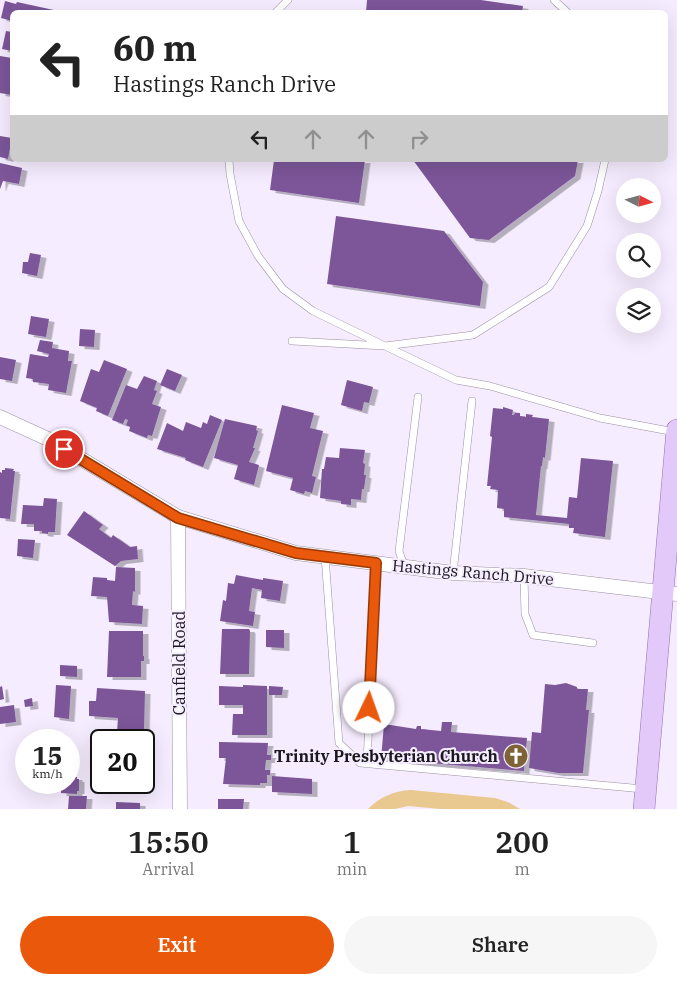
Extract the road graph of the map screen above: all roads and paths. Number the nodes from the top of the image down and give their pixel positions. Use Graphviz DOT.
graph roads {
  1 [pos="288,0"];
  2 [pos="554,0"];
  3 [pos="278,10"];
  4 [pos="565,10"];
  5 [pos="230,162"];
  6 [pos="605,162"];
  7 [pos="292,341"];
  8 [pos="385,346"];
  9 [pos="418,397"];
  10 [pos="472,401"];
  11 [pos="0,417"];
  12 [pos="677,431"];
  13 [pos="178,518"];
  14 [pos="325,556"];
  15 [pos="376,563"];
  16 [pos="404,566"];
  17 [pos="453,573"];
  18 [pos="524,576"];
  19 [pos="670,593"];
  20 [pos="677,610"];
  21 [pos="593,643"];
  22 [pos="367,763"];
  23 [pos="645,799"];
  24 [pos="180,809"];
  1 -- 3 [label="lane"];
  2 -- 4 [label="lane"];
  5 -- 8 [label="lane"];
  6 -- 8 [label="lane"];
  7 -- 8 [label="lane"];
  8 -- 12 [label="lane"];
  9 -- 16 [label="lane"];
  10 -- 17 [label="lane"];
  11 -- 13 [label="street, Hastings Ranch Drive"];
  12 -- 19 [label="main road"];
  13 -- 14 [label="street, Hastings Ranch Drive"];
  13 -- 24 [label="street, Canfield Road"];
  14 -- 15 [label="street, Hastings Ranch Drive"];
  14 -- 22 [label="lane"];
  15 -- 16 [label="street, Hastings Ranch Drive"];
  15 -- 22 [label="lane"];
  16 -- 17 [label="street, Hastings Ranch Drive"];
  17 -- 18 [label="street, Hastings Ranch Drive"];
  18 -- 19 [label="street, Hastings Ranch Drive"];
  18 -- 21 [label="lane"];
  19 -- 20 [label="main road"];
  19 -- 23 [label="main road"];
  22 -- 23 [label="lane"];
}
